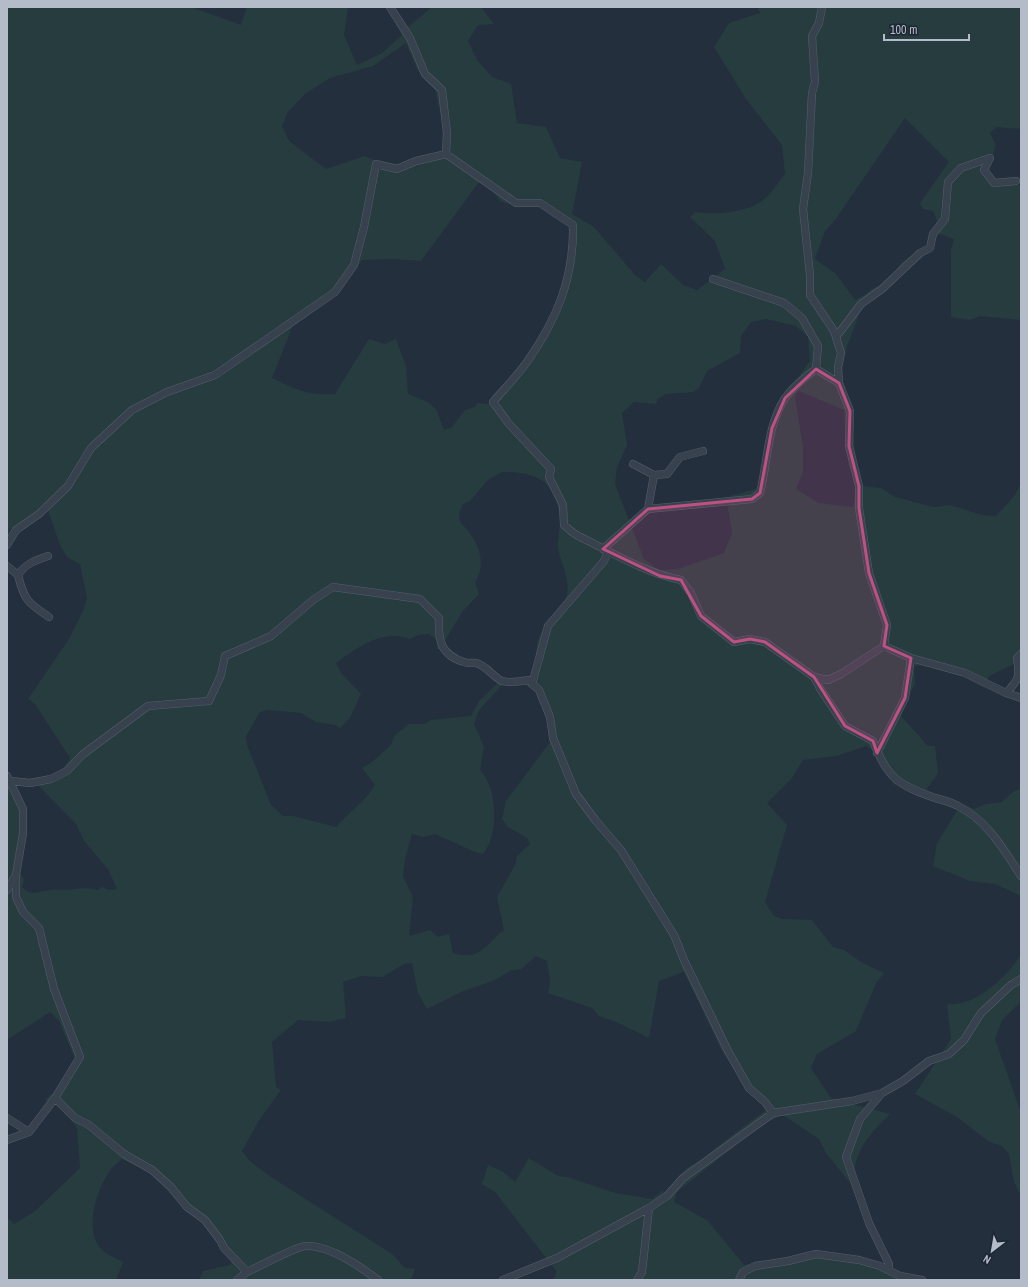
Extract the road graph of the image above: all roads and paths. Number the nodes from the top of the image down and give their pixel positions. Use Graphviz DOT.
graph roads {
  1 [pos="390,7"];
  2 [pos="822,7"];
  3 [pos="446,154"];
  4 [pos="1016,181"];
  5 [pos="713,279"];
  6 [pos="836,337"];
  7 [pos="816,369"];
  8 [pos="839,383"];
  9 [pos="703,452"];
  10 [pos="633,464"];
  11 [pos="654,475"];
  12 [pos="648,509"];
  13 [pos="7,545"];
  14 [pos="605,550"];
  15 [pos="48,556"];
  16 [pos="7,566"];
  17 [pos="18,575"];
  18 [pos="49,617"];
  19 [pos="884,646"];
  20 [pos="1021,654"];
  21 [pos="911,658"];
  22 [pos="814,677"];
  23 [pos="533,680"];
  24 [pos="1006,693"];
  25 [pos="1021,698"];
  26 [pos="877,753"];
  27 [pos="9,779"];
  28 [pos="16,875"];
  29 [pos="1021,876"];
  30 [pos="7,890"];
  31 [pos="1021,979"];
  32 [pos="882,1093"];
  33 [pos="55,1098"];
  34 [pos="773,1112"];
  35 [pos="7,1118"];
  36 [pos="29,1132"];
  37 [pos="7,1140"];
  38 [pos="649,1208"];
  39 [pos="888,1270"];
  40 [pos="246,1272"];
  41 [pos="237,1280"];
  42 [pos="378,1280"];
  43 [pos="503,1280"];
  44 [pos="637,1280"];
  45 [pos="739,1280"];
  46 [pos="922,1280"];
  1 -- 3 [label="street"];
  2 -- 6 [label="street"];
  3 -- 13 [label="street"];
  3 -- 14 [label="street"];
  4 -- 6 [label="street"];
  5 -- 7 [label="street"];
  6 -- 8 [label="street"];
  7 -- 8 [label="street"];
  7 -- 12 [label="street"];
  8 -- 19 [label="street"];
  9 -- 11 [label="street"];
  10 -- 11 [label="street"];
  11 -- 12 [label="street"];
  12 -- 14 [label="street"];
  14 -- 22 [label="street"];
  14 -- 23 [label="street"];
  15 -- 17 [label="street"];
  16 -- 17 [label="street"];
  17 -- 18 [label="street"];
  19 -- 21 [label="street"];
  19 -- 22 [label="street"];
  20 -- 24 [label="street"];
  21 -- 24 [label="street"];
  21 -- 26 [label="street"];
  22 -- 26 [label="street"];
  23 -- 27 [label="street"];
  23 -- 34 [label="street"];
  24 -- 25 [label="street"];
  26 -- 29 [label="street"];
  27 -- 28 [label="street"];
  28 -- 30 [label="street"];
  28 -- 33 [label="street"];
  31 -- 32 [label="street"];
  32 -- 34 [label="street"];
  32 -- 39 [label="street"];
  33 -- 36 [label="street"];
  33 -- 40 [label="street"];
  34 -- 38 [label="street"];
  35 -- 36 [label="street"];
  36 -- 37 [label="street"];
  38 -- 43 [label="street"];
  38 -- 44 [label="street"];
  39 -- 45 [label="street"];
  39 -- 46 [label="street"];
  40 -- 41 [label="street"];
  40 -- 42 [label="street"];
}
